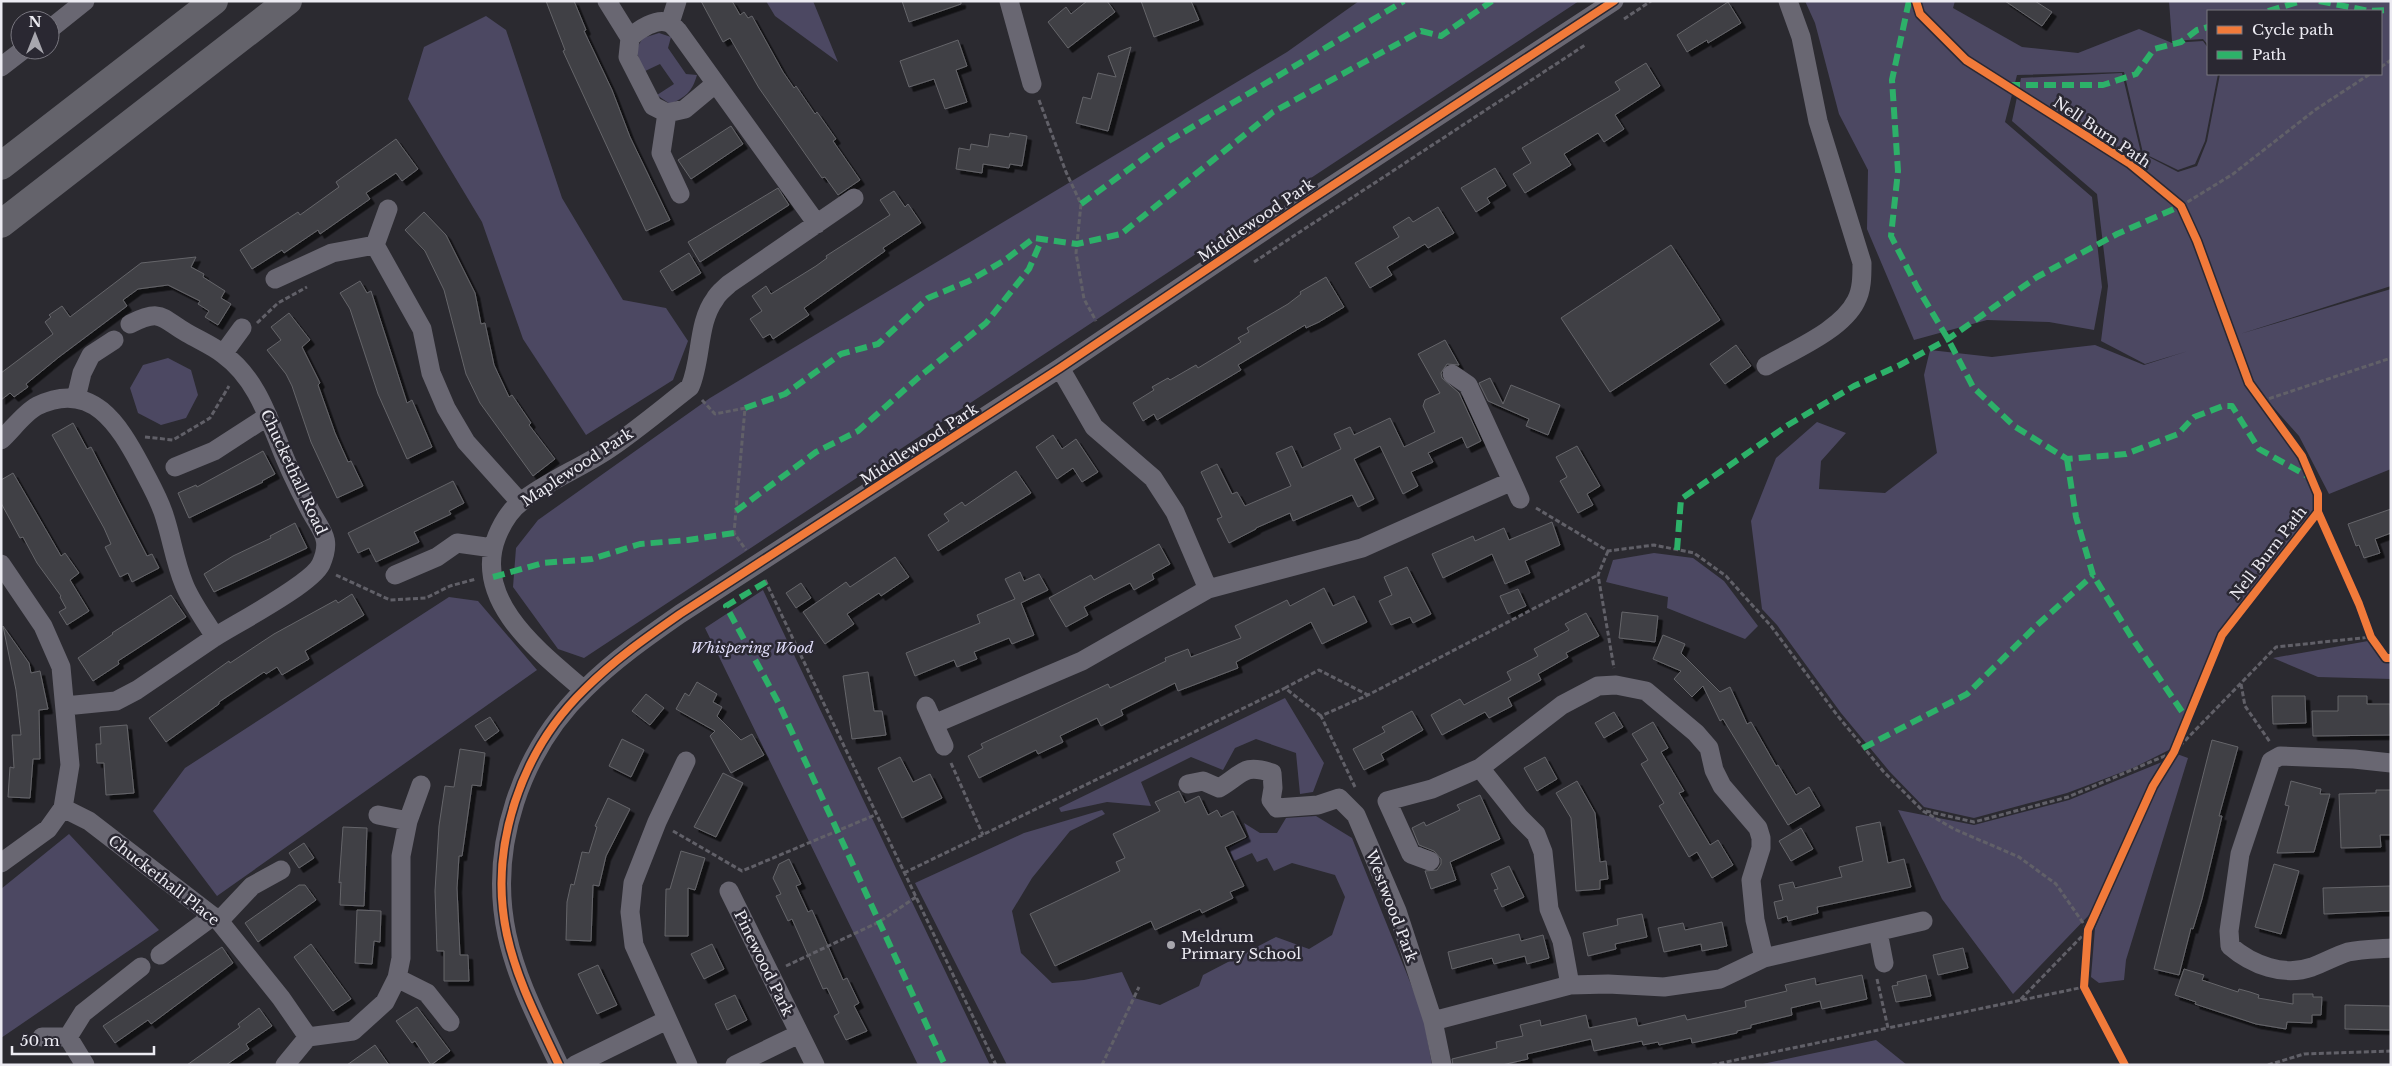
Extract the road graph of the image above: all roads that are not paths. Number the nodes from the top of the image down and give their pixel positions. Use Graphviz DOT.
graph roads {
  1 [pos="85,1"];
  2 [pos="214,1"];
  3 [pos="288,1"];
  4 [pos="607,1"];
  5 [pos="677,1"];
  6 [pos="1009,1"];
  7 [pos="1614,1"];
  8 [pos="1788,1"];
  9 [pos="60,21"];
  10 [pos="670,23"];
  11 [pos="630,38"];
  12 [pos="715,84"];
  13 [pos="1032,84"];
  14 [pos="667,113"];
  15 [pos="1,166"];
  16 [pos="680,194"];
  17 [pos="854,198"];
  18 [pos="388,209"];
  19 [pos="1,224"];
  20 [pos="817,224"];
  21 [pos="375,245"];
  22 [pos="275,279"];
  23 [pos="130,324"];
  24 [pos="242,328"];
  25 [pos="114,340"];
  26 [pos="223,354"];
  27 [pos="1766,366"];
  28 [pos="1060,368"];
  29 [pos="1452,374"];
  30 [pos="76,398"];
  31 [pos="268,416"];
  32 [pos="1,440"];
  33 [pos="175,467"];
  34 [pos="1512,481"];
  35 [pos="1520,499"];
  36 [pos="520,502"];
  37 [pos="492,548"];
  38 [pos="1,564"];
  39 [pos="395,575"];
  40 [pos="1208,589"];
  41 [pos="215,636"];
  42 [pos="584,690"];
  43 [pos="65,706"];
  44 [pos="926,706"];
  45 [pos="934,724"];
  46 [pos="944,746"];
  47 [pos="686,761"];
  48 [pos="2391,763"];
  49 [pos="1480,768"];
  50 [pos="1188,784"];
  51 [pos="421,785"];
  52 [pos="63,808"];
  53 [pos="378,815"];
  54 [pos="408,821"];
  55 [pos="1430,861"];
  56 [pos="1,863"];
  57 [pos="281,870"];
  58 [pos="729,891"];
  59 [pos="216,919"];
  60 [pos="1923,921"];
  61 [pos="1878,932"];
  62 [pos="2391,948"];
  63 [pos="160,955"];
  64 [pos="1764,958"];
  65 [pos="1884,963"];
  66 [pos="141,967"];
  67 [pos="397,978"];
  68 [pos="1570,985"];
  69 [pos="667,1020"];
  70 [pos="1434,1021"];
  71 [pos="450,1022"];
  72 [pos="799,1034"];
  73 [pos="42,1037"];
  74 [pos="68,1037"];
  75 [pos="308,1037"];
  76 [pos="85,1065"];
  77 [pos="284,1065"];
  78 [pos="559,1065"];
  79 [pos="575,1065"];
  80 [pos="688,1065"];
  81 [pos="735,1065"];
  82 [pos="815,1065"];
  83 [pos="1442,1065"];
  1 -- 9 [label="street"];
  2 -- 15 [label="highway"];
  3 -- 19 [label="highway"];
  4 -- 11 [label="street"];
  5 -- 10 [label="street"];
  6 -- 13 [label="street"];
  7 -- 28 [label="street, Middlewood Park"];
  8 -- 27 [label="street"];
  10 -- 11 [label="street"];
  10 -- 12 [label="street"];
  11 -- 14 [label="street"];
  12 -- 14 [label="street"];
  12 -- 20 [label="street"];
  14 -- 16 [label="street"];
  17 -- 20 [label="street"];
  18 -- 21 [label="street"];
  20 -- 36 [label="street, Maplewood Park"];
  21 -- 22 [label="street"];
  21 -- 36 [label="street"];
  23 -- 26 [label="street, Chuckethall Road"];
  24 -- 26 [label="street"];
  25 -- 30 [label="street"];
  26 -- 31 [label="street, Chuckethall Road"];
  28 -- 40 [label="street"];
  28 -- 42 [label="street, Middlewood Park"];
  29 -- 34 [label="street"];
  30 -- 32 [label="street"];
  30 -- 41 [label="street"];
  31 -- 33 [label="street"];
  31 -- 41 [label="street, Chuckethall Road"];
  34 -- 35 [label="street"];
  34 -- 40 [label="street"];
  36 -- 37 [label="street, Maplewood Park"];
  37 -- 39 [label="street"];
  37 -- 42 [label="street, Maplewood Park"];
  38 -- 43 [label="street"];
  40 -- 45 [label="street"];
  41 -- 43 [label="street, Chuckethall Road"];
  42 -- 78 [label="street, Middlewood Park"];
  43 -- 52 [label="street"];
  44 -- 45 [label="street"];
  45 -- 46 [label="street"];
  47 -- 69 [label="street"];
  48 -- 62 [label="street"];
  49 -- 55 [label="street"];
  49 -- 64 [label="street"];
  49 -- 68 [label="street"];
  50 -- 70 [label="street, Westwood Park"];
  51 -- 54 [label="street"];
  52 -- 56 [label="street"];
  52 -- 59 [label="street, Chuckethall Place"];
  53 -- 54 [label="street"];
  54 -- 67 [label="street"];
  57 -- 59 [label="street"];
  58 -- 72 [label="street, Pinewood Park"];
  59 -- 63 [label="street"];
  59 -- 75 [label="street, Chuckethall Place"];
  60 -- 61 [label="street"];
  61 -- 64 [label="street"];
  61 -- 65 [label="street"];
  64 -- 68 [label="street"];
  66 -- 74 [label="street"];
  67 -- 71 [label="street"];
  67 -- 75 [label="street"];
  68 -- 70 [label="street"];
  69 -- 79 [label="street"];
  69 -- 80 [label="street"];
  70 -- 83 [label="street, Westwood Park"];
  72 -- 81 [label="street, Pinewood Park"];
  72 -- 82 [label="street, Pinewood Park"];
  73 -- 74 [label="street"];
  74 -- 76 [label="street"];
  75 -- 77 [label="street"];
}
